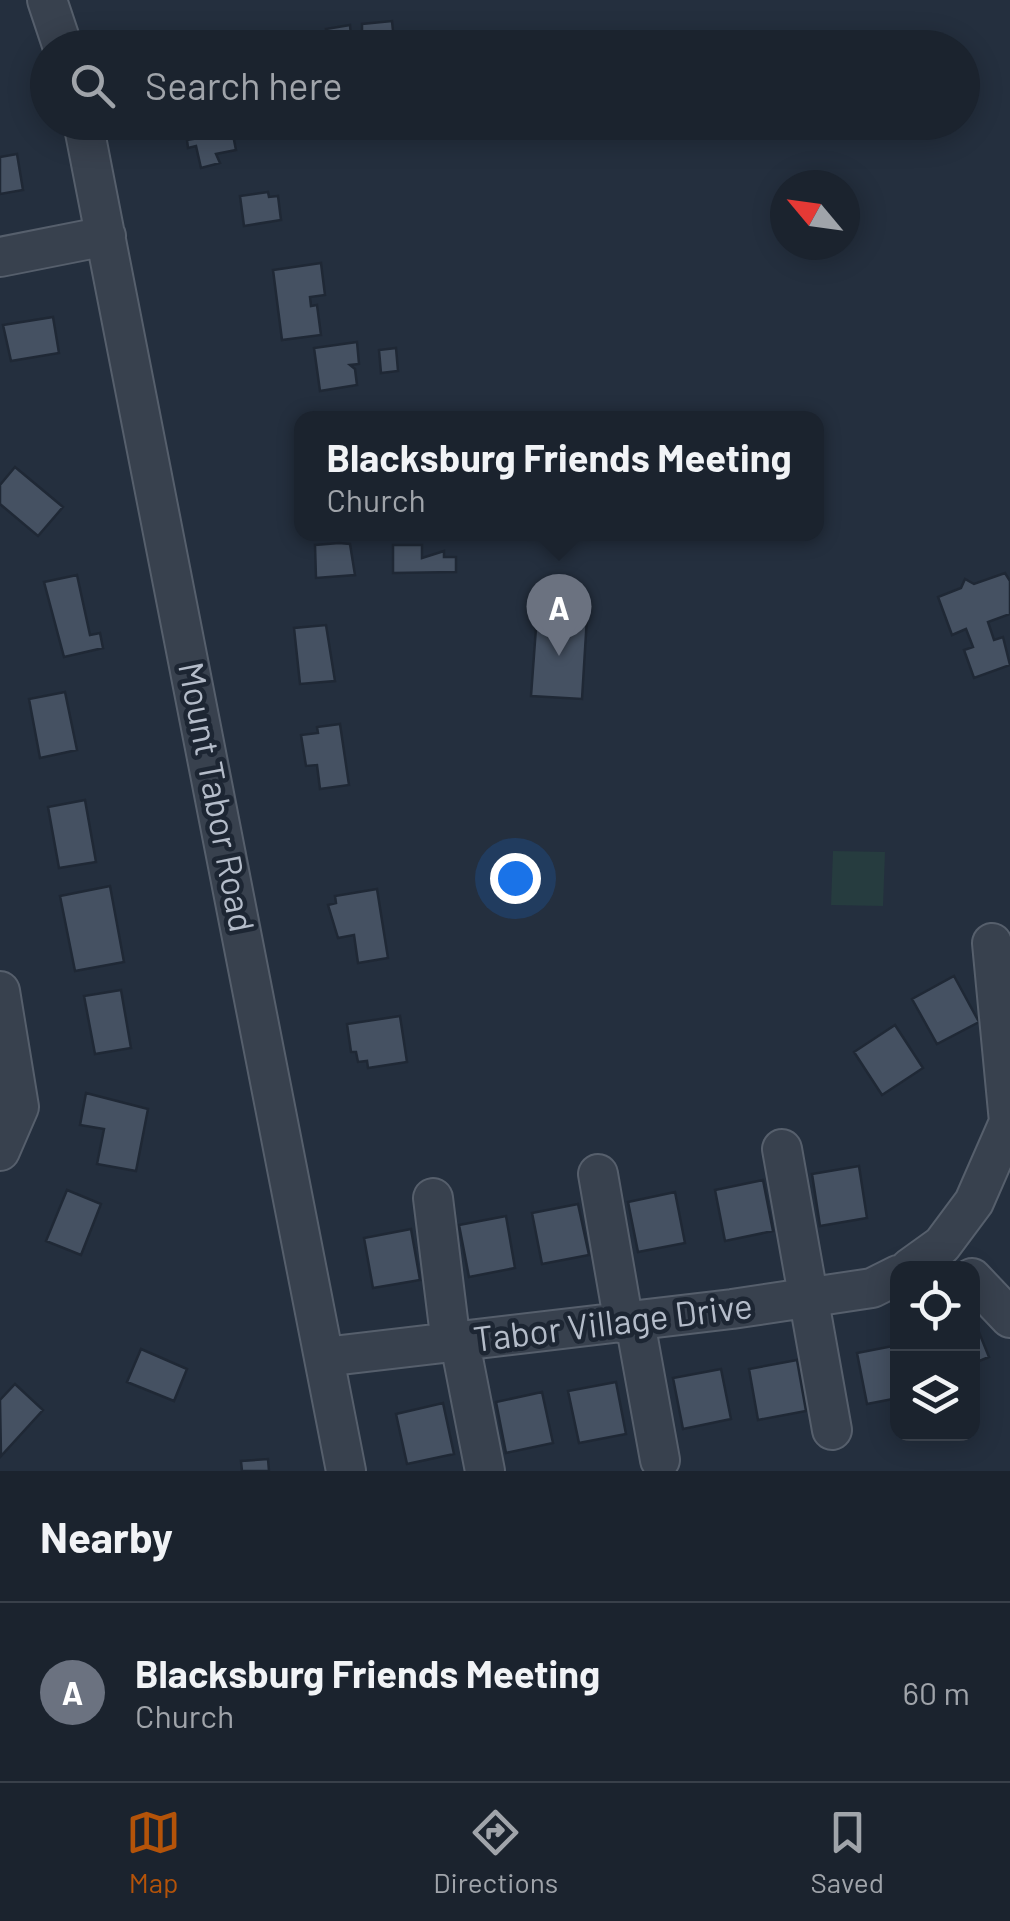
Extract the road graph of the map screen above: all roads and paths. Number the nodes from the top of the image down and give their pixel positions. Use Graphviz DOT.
graph roads {
  1 [pos="47,0"];
  2 [pos="57,30"];
  3 [pos="87,140"];
  4 [pos="106,236"];
  5 [pos="0,257"];
  6 [pos="992,942"];
  7 [pos="0,991"];
  8 [pos="1010,1122"];
  9 [pos="782,1149"];
  10 [pos="0,1150"];
  11 [pos="598,1174"];
  12 [pos="433,1198"];
  13 [pos="953,1257"];
  14 [pos="890,1279"];
  15 [pos="980,1286"];
  16 [pos="808,1298"];
  17 [pos="1010,1318"];
  18 [pos="629,1323"];
  19 [pos="456,1343"];
  20 [pos="324,1357"];
  21 [pos="832,1430"];
  22 [pos="660,1460"];
  23 [pos="346,1471"];
  24 [pos="485,1471"];
  1 -- 2 [label="street"];
  3 -- 4 [label="street, Mount Tabor Road"];
  4 -- 5 [label="street"];
  4 -- 20 [label="street, Mount Tabor Road"];
  6 -- 8 [label="street"];
  7 -- 10 [label="street"];
  8 -- 13 [label="street"];
  9 -- 16 [label="street"];
  11 -- 18 [label="street"];
  12 -- 19 [label="street"];
  14 -- 16 [label="street, Tabor Village Drive"];
  15 -- 17 [label="street"];
  16 -- 18 [label="street, Tabor Village Drive"];
  16 -- 21 [label="street"];
  18 -- 19 [label="street, Tabor Village Drive"];
  18 -- 22 [label="street"];
  19 -- 20 [label="street, Tabor Village Drive"];
  19 -- 24 [label="street"];
  20 -- 23 [label="street, Mount Tabor Road"];
}
